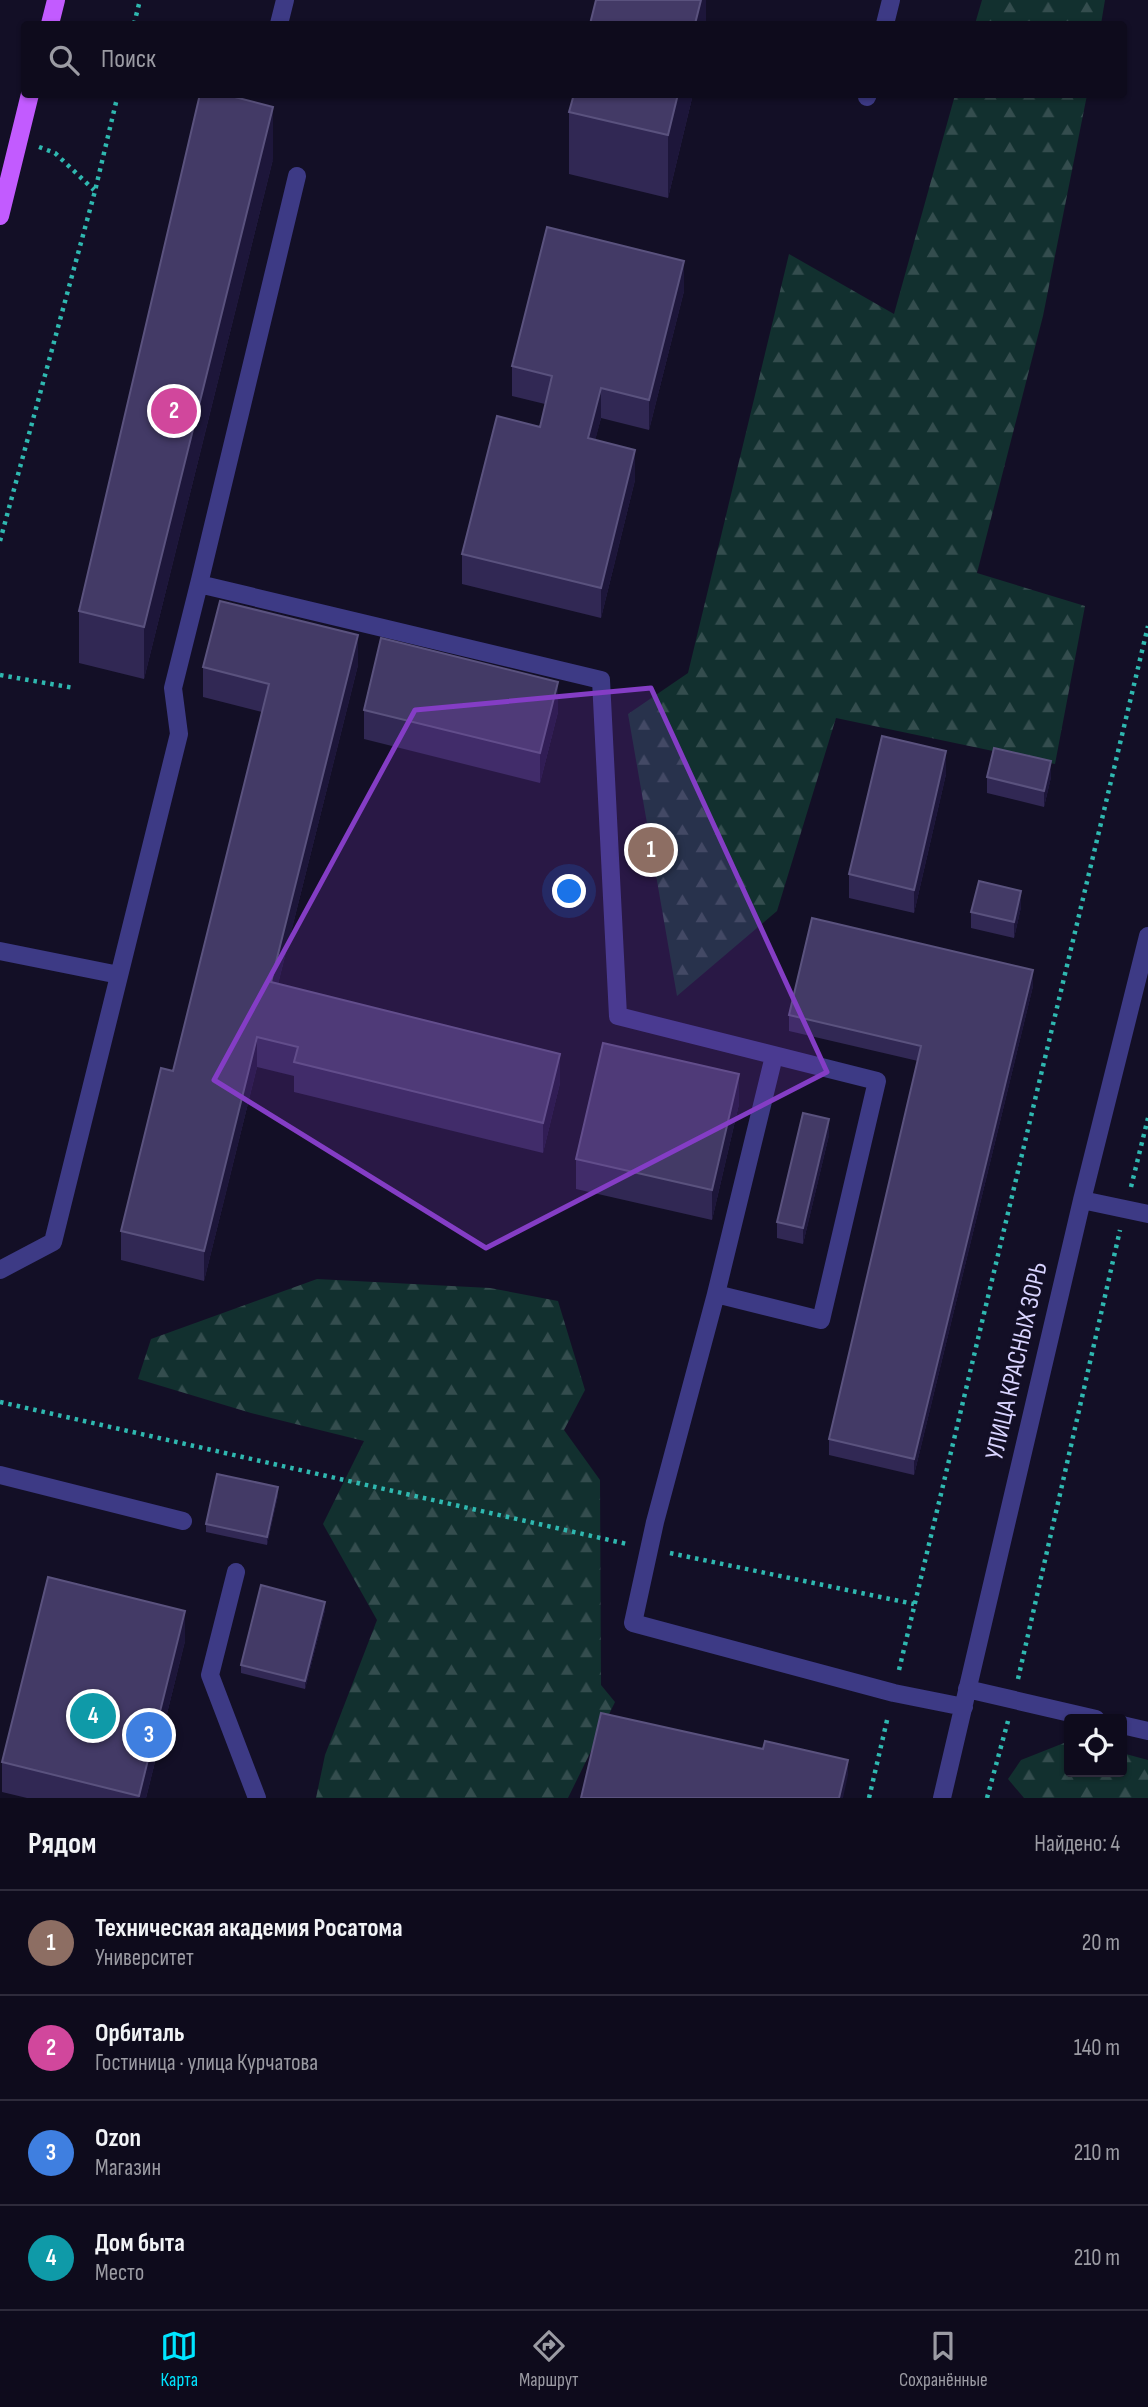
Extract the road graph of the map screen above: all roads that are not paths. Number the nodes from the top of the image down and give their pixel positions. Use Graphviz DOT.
graph roads {
  1 [pos="56,0"];
  2 [pos="285,0"];
  3 [pos="891,0"];
  4 [pos="51,21"];
  5 [pos="280,21"];
  6 [pos="886,21"];
  7 [pos="29,98"];
  8 [pos="297,176"];
  9 [pos="0,216"];
  10 [pos="200,584"];
  11 [pos="1148,936"];
  12 [pos="0,951"];
  13 [pos="119,975"];
  14 [pos="774,1056"];
  15 [pos="1082,1200"];
  16 [pos="1148,1214"];
  17 [pos="0,1270"];
  18 [pos="716,1294"];
  19 [pos="0,1475"];
  20 [pos="183,1521"];
  21 [pos="236,1572"];
  22 [pos="966,1698"];
  23 [pos="1073,1714"];
  24 [pos="1127,1726"];
  25 [pos="1148,1731"];
  26 [pos="257,1798"];
  27 [pos="942,1798"];
  1 -- 4 [label="main road"];
  2 -- 5 [label="street"];
  3 -- 6 [label="street"];
  7 -- 9 [label="main road"];
  8 -- 10 [label="street"];
  10 -- 13 [label="street"];
  10 -- 14 [label="street"];
  11 -- 15 [label="street, УЛИЦА КРАСНЫХ ЗОРЬ"];
  12 -- 13 [label="street"];
  13 -- 17 [label="street"];
  14 -- 18 [label="street"];
  14 -- 18 [label="street"];
  15 -- 16 [label="street"];
  15 -- 22 [label="street, УЛИЦА КРАСНЫХ ЗОРЬ"];
  18 -- 22 [label="street"];
  19 -- 20 [label="street"];
  21 -- 26 [label="street"];
  22 -- 23 [label="street"];
  22 -- 27 [label="street, УЛИЦА КРАСНЫХ ЗОРЬ"];
  24 -- 25 [label="street"];
}
